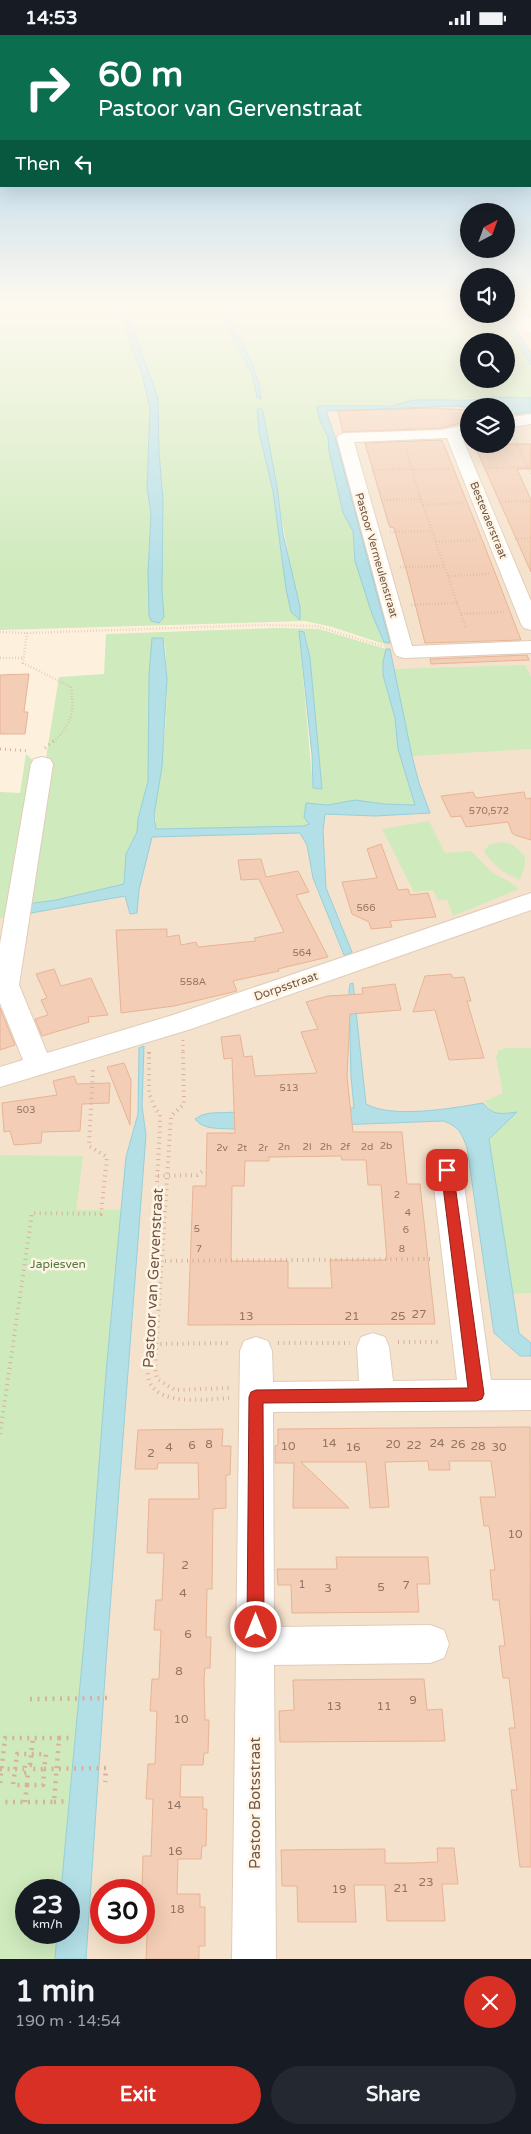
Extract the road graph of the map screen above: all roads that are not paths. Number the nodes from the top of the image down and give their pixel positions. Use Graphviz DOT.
graph roads {
  1 [pos="531,419"];
  2 [pos="515,427"];
  3 [pos="460,431"];
  4 [pos="452,432"];
  5 [pos="528,617"];
  6 [pos="531,647"];
  7 [pos="41,758"];
  8 [pos="531,901"];
  9 [pos="38,1064"];
  10 [pos="0,1077"];
  11 [pos="447,1170"];
  12 [pos="372,1344"];
  13 [pos="254,1346"];
  14 [pos="256,1393"];
  15 [pos="476,1394"];
  16 [pos="377,1395"];
  17 [pos="531,1395"];
  18 [pos="430,1644"];
  19 [pos="256,1647"];
  20 [pos="254,1959"];
  1 -- 2 [label="street"];
  3 -- 4 [label="street"];
  4 -- 5 [label="street, Bestevaerstraat"];
  4 -- 6 [label="street, Pastoor Vermeulenstraat"];
  7 -- 9 [label="street"];
  8 -- 9 [label="street, Dorpsstraat"];
  9 -- 10 [label="street, Dorpsstraat"];
  11 -- 15 [label="street"];
  12 -- 16 [label="street"];
  13 -- 14 [label="street, Pastoor Botsstraat"];
  14 -- 16 [label="street"];
  14 -- 19 [label="street, Pastoor Botsstraat"];
  15 -- 16 [label="street"];
  15 -- 17 [label="street"];
  18 -- 19 [label="street"];
  19 -- 20 [label="street, Pastoor Botsstraat"];
}
